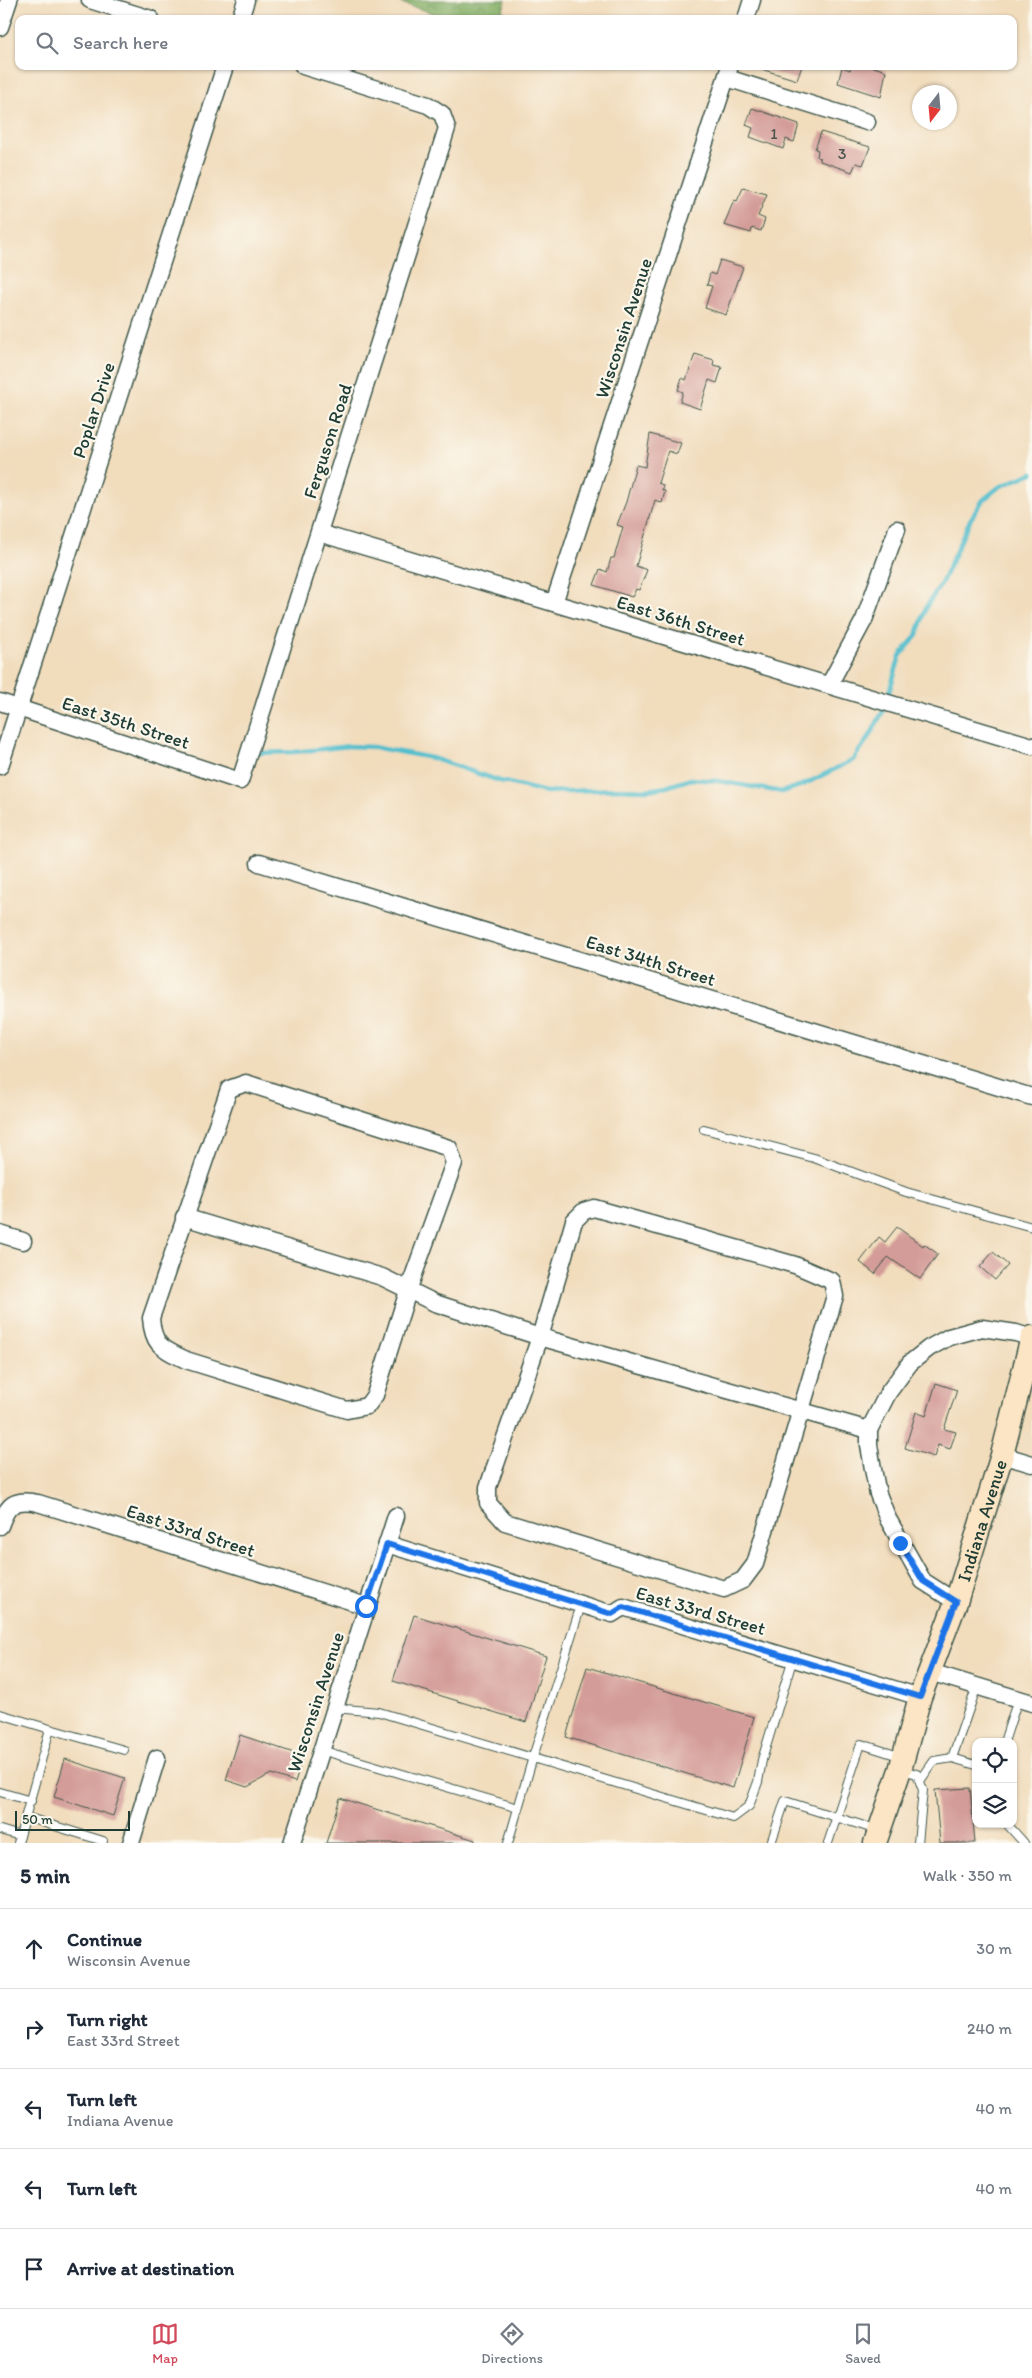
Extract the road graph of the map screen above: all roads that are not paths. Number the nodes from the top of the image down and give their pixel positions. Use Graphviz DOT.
graph roads {
  1 [pos="9,0"];
  2 [pos="90,0"];
  3 [pos="246,0"];
  4 [pos="752,0"];
  5 [pos="138,15"];
  6 [pos="241,15"];
  7 [pos="747,15"];
  8 [pos="0,27"];
  9 [pos="224,70"];
  10 [pos="317,70"];
  11 [pos="729,72"];
  12 [pos="866,122"];
  13 [pos="897,529"];
  14 [pos="319,533"];
  15 [pos="554,603"];
  16 [pos="830,685"];
  17 [pos="0,702"];
  18 [pos="19,708"];
  19 [pos="1032,746"];
  20 [pos="0,766"];
  21 [pos="240,781"];
  22 [pos="258,863"];
  23 [pos="1032,1097"];
  24 [pos="704,1129"];
  25 [pos="184,1217"];
  26 [pos="1032,1227"];
  27 [pos="0,1234"];
  28 [pos="23,1241"];
  29 [pos="409,1288"];
  30 [pos="540,1337"];
  31 [pos="1032,1338"];
  32 [pos="801,1411"];
  33 [pos="869,1430"];
  34 [pos="1002,1455"];
  35 [pos="1032,1464"];
  36 [pos="396,1516"];
  37 [pos="2,1519"];
  38 [pos="387,1544"];
  39 [pos="956,1602"];
  40 [pos="581,1605"];
  41 [pos="366,1606"];
  42 [pos="793,1658"];
  43 [pos="930,1672"];
  44 [pos="977,1686"];
  45 [pos="920,1697"];
  46 [pos="1025,1701"];
  47 [pos="334,1708"];
  48 [pos="0,1714"];
  49 [pos="50,1729"];
  50 [pos="1006,1738"];
  51 [pos="124,1750"];
  52 [pos="321,1750"];
  53 [pos="532,1757"];
  54 [pos="158,1758"];
  55 [pos="952,1758"];
  56 [pos="902,1764"];
  57 [pos="972,1764"];
  58 [pos="920,1781"];
  59 [pos="0,1792"];
  60 [pos="31,1801"];
  61 [pos="518,1808"];
  62 [pos="26,1817"];
  63 [pos="836,1817"];
  64 [pos="1011,1828"];
  65 [pos="0,1830"];
  66 [pos="877,1837"];
  67 [pos="19,1840"];
  68 [pos="103,1841"];
  69 [pos="131,1843"];
  70 [pos="292,1843"];
  71 [pos="508,1843"];
  72 [pos="771,1843"];
  73 [pos="828,1843"];
  74 [pos="918,1843"];
  75 [pos="1024,1843"];
  1 -- 8 [label="street"];
  2 -- 5 [label="street"];
  3 -- 6 [label="street"];
  4 -- 7 [label="street"];
  9 -- 18 [label="street, Poplar Drive"];
  10 -- 14 [label="street, Ferguson Road"];
  11 -- 12 [label="street"];
  11 -- 15 [label="street, Wisconsin Avenue"];
  13 -- 16 [label="street"];
  14 -- 15 [label="street, East 36th Street"];
  14 -- 21 [label="street, Ferguson Road"];
  15 -- 16 [label="street, East 36th Street"];
  16 -- 19 [label="street, East 36th Street"];
  17 -- 18 [label="street, East 35th Street"];
  18 -- 20 [label="street, Poplar Drive"];
  18 -- 21 [label="street, East 35th Street"];
  22 -- 23 [label="street, East 34th Street"];
  24 -- 26 [label="lane"];
  25 -- 29 [label="street"];
  25 -- 29 [label="street"];
  25 -- 29 [label="street"];
  27 -- 28 [label="street"];
  29 -- 30 [label="street"];
  30 -- 32 [label="street"];
  30 -- 32 [label="street"];
  30 -- 32 [label="street"];
  31 -- 33 [label="street"];
  31 -- 34 [label="street, Indiana Avenue"];
  32 -- 33 [label="street"];
  33 -- 39 [label="street"];
  34 -- 35 [label="street"];
  34 -- 39 [label="street, Indiana Avenue"];
  36 -- 38 [label="street, Wisconsin Avenue"];
  37 -- 41 [label="street, East 33rd Street"];
  38 -- 40 [label="street, East 33rd Street"];
  38 -- 41 [label="street, Wisconsin Avenue"];
  39 -- 43 [label="street, Indiana Avenue"];
  40 -- 42 [label="street, East 33rd Street"];
  40 -- 53 [label="lane"];
  41 -- 47 [label="street, Wisconsin Avenue"];
  42 -- 45 [label="street, East 33rd Street"];
  42 -- 53 [label="lane"];
  43 -- 44 [label="street"];
  43 -- 45 [label="street, Indiana Avenue"];
  44 -- 46 [label="street"];
  44 -- 55 [label="lane"];
  45 -- 56 [label="street, Indiana Avenue"];
  46 -- 50 [label="lane"];
  47 -- 52 [label="street, Wisconsin Avenue"];
  47 -- 53 [label="lane"];
  48 -- 49 [label="lane"];
  49 -- 51 [label="lane"];
  49 -- 60 [label="lane"];
  52 -- 61 [label="lane"];
  52 -- 70 [label="street, Wisconsin Avenue"];
  53 -- 61 [label="lane"];
  54 -- 69 [label="street"];
  55 -- 57 [label="lane"];
  55 -- 58 [label="lane"];
  56 -- 58 [label="lane"];
  56 -- 63 [label="lane"];
  56 -- 66 [label="street, Indiana Avenue"];
  58 -- 74 [label="lane"];
  59 -- 60 [label="lane"];
  60 -- 62 [label="lane"];
  61 -- 71 [label="lane"];
  62 -- 67 [label="lane"];
  62 -- 68 [label="lane"];
  63 -- 66 [label="lane"];
  63 -- 72 [label="lane"];
  63 -- 73 [label="lane"];
  64 -- 75 [label="lane"];
  65 -- 67 [label="lane"];
}
